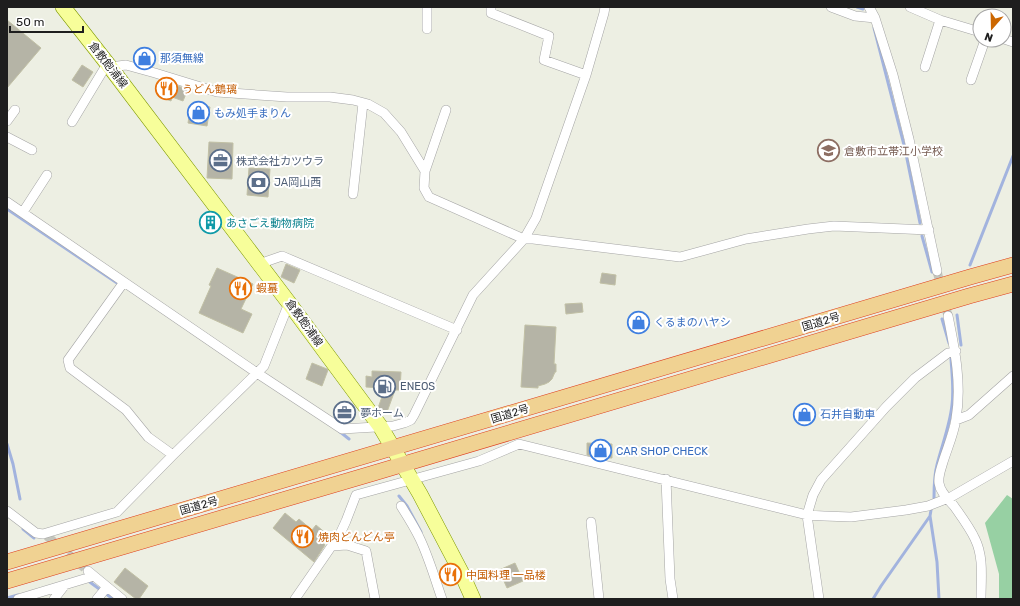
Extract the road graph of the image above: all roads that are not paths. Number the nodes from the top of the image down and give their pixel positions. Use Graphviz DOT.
graph roads {
  1 [pos="63,7"];
  2 [pos="427,7"];
  3 [pos="491,7"];
  4 [pos="605,7"];
  5 [pos="831,7"];
  6 [pos="869,7"];
  7 [pos="879,7"];
  8 [pos="910,7"];
  9 [pos="875,18"];
  10 [pos="940,20"];
  11 [pos="428,29"];
  12 [pos="972,30"];
  13 [pos="982,48"];
  14 [pos="109,65"];
  15 [pos="925,67"];
  16 [pos="586,75"];
  17 [pos="971,80"];
  18 [pos="363,103"];
  19 [pos="15,110"];
  20 [pos="446,110"];
  21 [pos="7,121"];
  22 [pos="72,122"];
  23 [pos="7,137"];
  24 [pos="32,150"];
  25 [pos="425,171"];
  26 [pos="48,175"];
  27 [pos="353,194"];
  28 [pos="7,202"];
  29 [pos="23,212"];
  30 [pos="929,230"];
  31 [pos="524,239"];
  32 [pos="259,264"];
  33 [pos="1013,266"];
  34 [pos="937,271"];
  35 [pos="1013,284"];
  36 [pos="122,285"];
  37 [pos="289,303"];
  38 [pos="948,316"];
  39 [pos="457,330"];
  40 [pos="956,351"];
  41 [pos="255,375"];
  42 [pos="1013,376"];
  43 [pos="956,420"];
  44 [pos="380,426"];
  45 [pos="393,448"];
  46 [pos="173,455"];
  47 [pos="1013,461"];
  48 [pos="402,464"];
  49 [pos="411,479"];
  50 [pos="666,479"];
  51 [pos="946,498"];
  52 [pos="401,506"];
  53 [pos="7,511"];
  54 [pos="807,515"];
  55 [pos="591,522"];
  56 [pos="332,546"];
  57 [pos="7,562"];
  58 [pos="7,581"];
  59 [pos="65,585"];
  60 [pos="103,592"];
  61 [pos="18,599"];
  62 [pos="54,599"];
  63 [pos="122,599"];
  64 [pos="295,599"];
  65 [pos="374,599"];
  66 [pos="442,599"];
  67 [pos="473,599"];
  68 [pos="599,599"];
  69 [pos="673,599"];
  70 [pos="819,599"];
  71 [pos="981,599"];
  1 -- 14 [label="main road, 倉敷飽浦線"];
  2 -- 11 [label="street"];
  3 -- 16 [label="street"];
  4 -- 16 [label="street"];
  5 -- 9 [label="street"];
  6 -- 9 [label="street"];
  7 -- 9 [label="street"];
  8 -- 10 [label="street"];
  9 -- 30 [label="street"];
  10 -- 12 [label="street"];
  10 -- 15 [label="street"];
  13 -- 17 [label="street"];
  14 -- 18 [label="street"];
  14 -- 22 [label="street"];
  14 -- 32 [label="main road, 倉敷飽浦線"];
  16 -- 31 [label="street"];
  18 -- 25 [label="street"];
  18 -- 27 [label="street"];
  19 -- 21 [label="street"];
  20 -- 25 [label="street"];
  23 -- 24 [label="street"];
  25 -- 31 [label="street"];
  26 -- 29 [label="street"];
  28 -- 29 [label="street"];
  29 -- 36 [label="street"];
  30 -- 31 [label="street"];
  30 -- 34 [label="street"];
  31 -- 39 [label="street"];
  32 -- 37 [label="main road, 倉敷飽浦線"];
  32 -- 39 [label="street"];
  33 -- 45 [label="highway, 国道2号"];
  35 -- 48 [label="highway, 国道2号"];
  36 -- 41 [label="street"];
  36 -- 46 [label="street"];
  37 -- 41 [label="street"];
  37 -- 44 [label="main road, 倉敷飽浦線"];
  38 -- 40 [label="street"];
  39 -- 44 [label="street"];
  40 -- 43 [label="street"];
  40 -- 54 [label="street"];
  41 -- 44 [label="street"];
  41 -- 46 [label="street"];
  42 -- 43 [label="street"];
  43 -- 51 [label="street"];
  44 -- 45 [label="main road, 倉敷飽浦線"];
  45 -- 48 [label="main road, 倉敷飽浦線"];
  45 -- 57 [label="highway, 国道2号"];
  46 -- 53 [label="street"];
  47 -- 51 [label="street"];
  48 -- 49 [label="main road, 倉敷飽浦線"];
  48 -- 58 [label="highway, 国道2号"];
  49 -- 50 [label="street"];
  49 -- 56 [label="street"];
  49 -- 67 [label="main road, 倉敷飽浦線"];
  50 -- 54 [label="street"];
  50 -- 69 [label="street"];
  51 -- 54 [label="street"];
  51 -- 71 [label="street"];
  52 -- 66 [label="street"];
  54 -- 70 [label="street"];
  55 -- 68 [label="street"];
  56 -- 64 [label="street"];
  56 -- 65 [label="street"];
  59 -- 60 [label="street"];
  59 -- 61 [label="street"];
  59 -- 62 [label="street"];
  60 -- 63 [label="street"];
}
